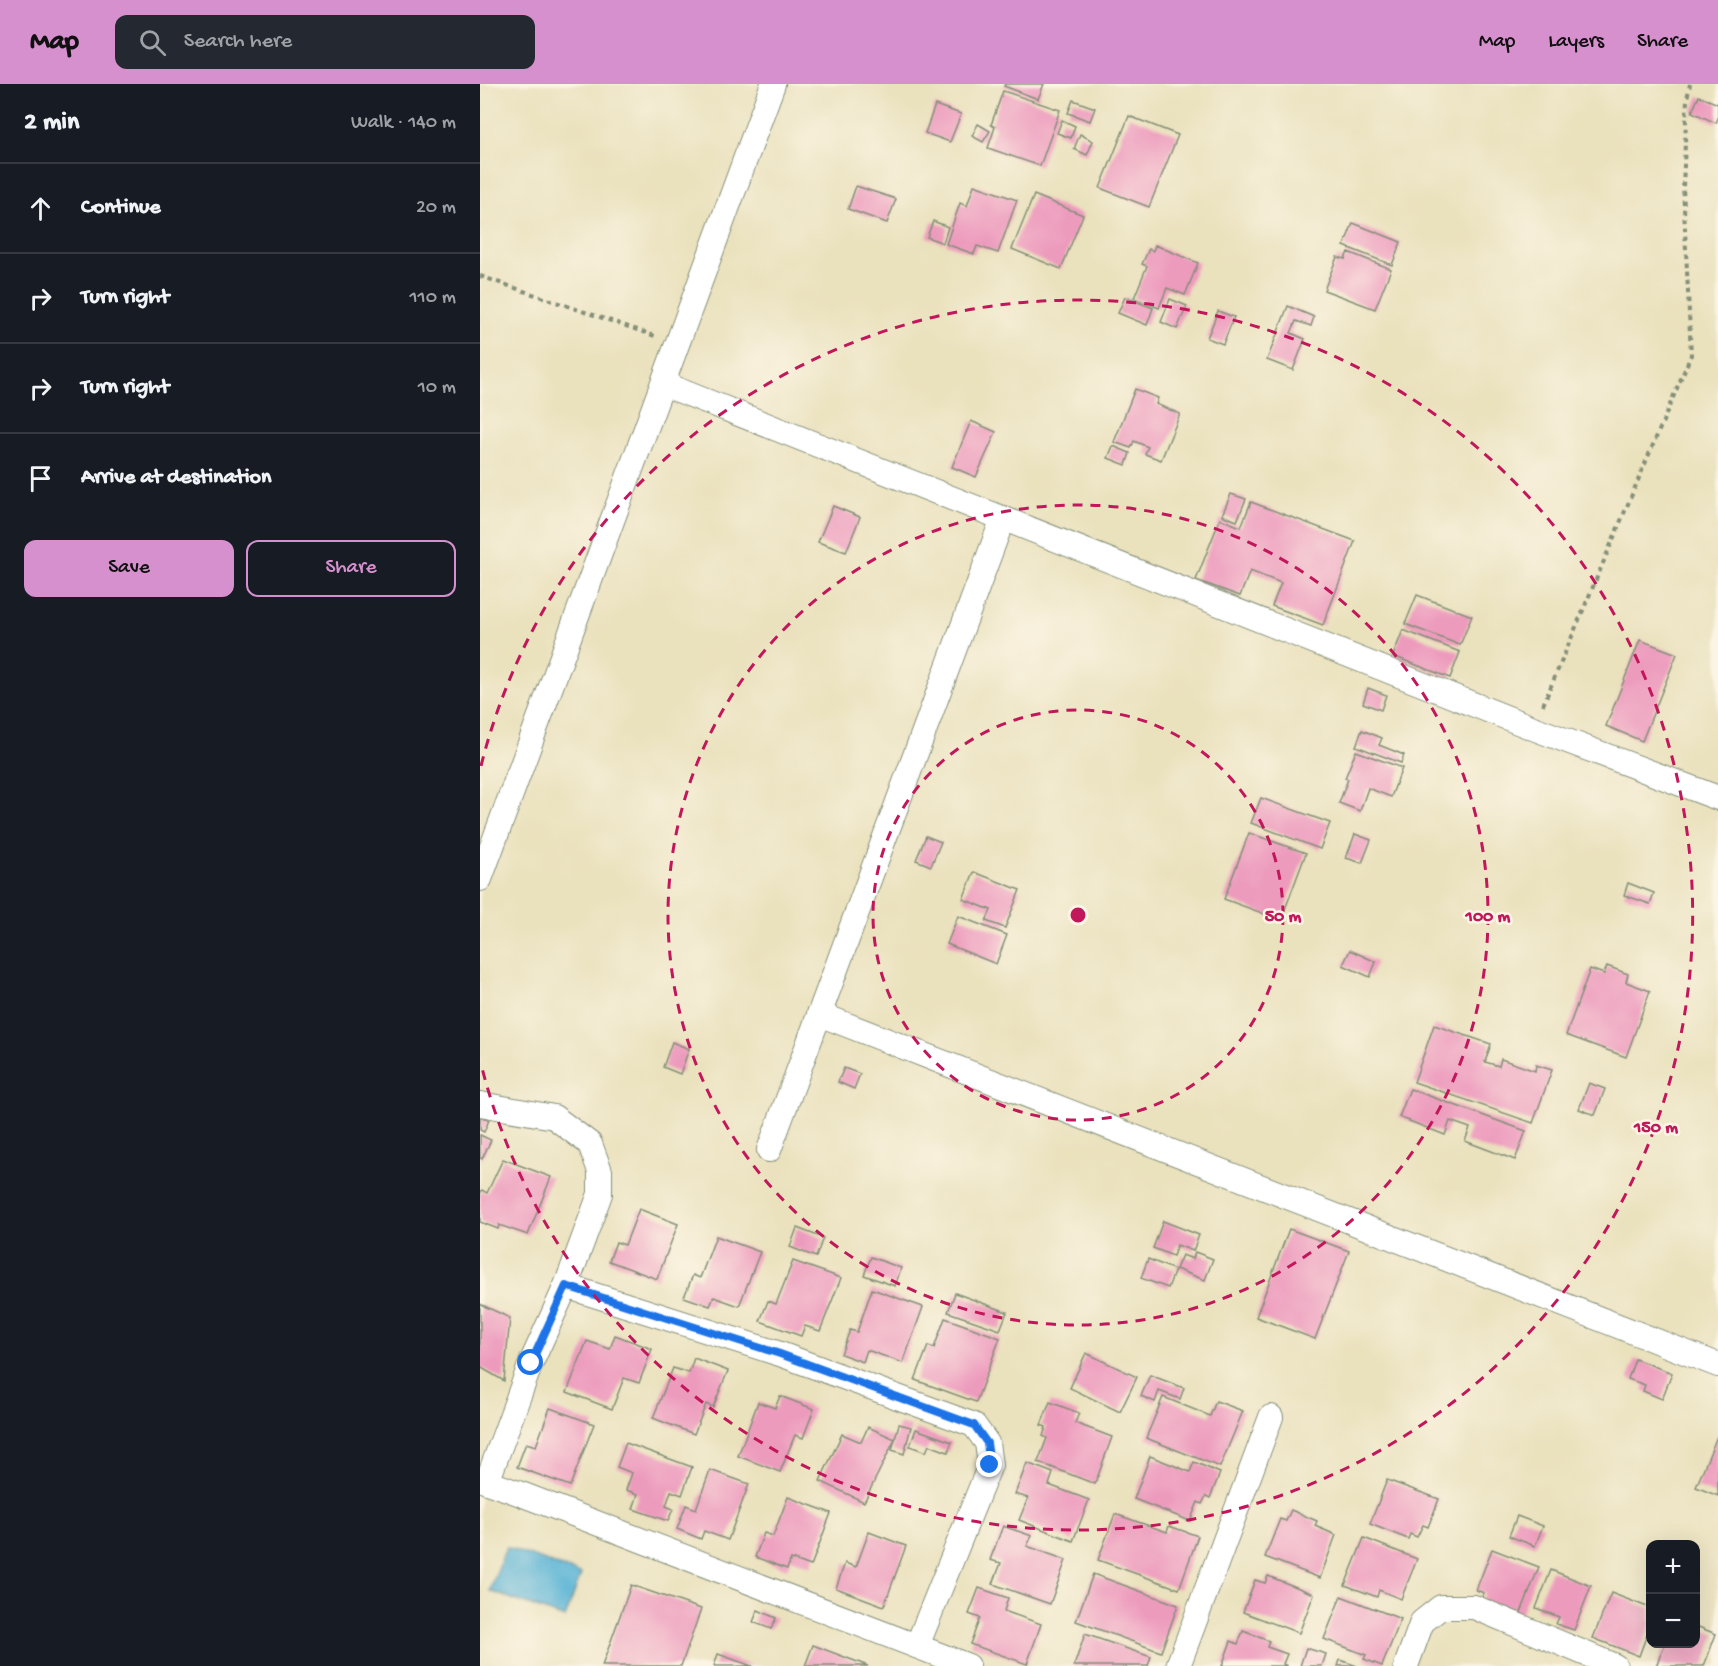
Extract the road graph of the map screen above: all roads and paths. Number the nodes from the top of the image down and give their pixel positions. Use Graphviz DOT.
graph roads {
  1 [pos="773,84"];
  2 [pos="1690,84"];
  3 [pos="480,276"];
  4 [pos="678,344"];
  5 [pos="663,384"];
  6 [pos="1003,518"];
  7 [pos="1533,728"];
  8 [pos="1718,798"];
  9 [pos="480,879"];
  10 [pos="819,1014"];
  11 [pos="480,1104"];
  12 [pos="769,1150"];
  13 [pos="566,1286"];
  14 [pos="1718,1365"];
  15 [pos="1271,1417"];
  16 [pos="484,1492"];
  17 [pos="917,1646"];
  18 [pos="968,1666"];
  19 [pos="1178,1666"];
  20 [pos="1406,1666"];
  21 [pos="1615,1666"];
  1 -- 4 [label="street"];
  2 -- 7 [label="path"];
  3 -- 4 [label="path"];
  4 -- 5 [label="street"];
  5 -- 6 [label="street"];
  5 -- 9 [label="street"];
  6 -- 7 [label="street"];
  6 -- 10 [label="street"];
  7 -- 8 [label="street"];
  10 -- 12 [label="street"];
  10 -- 14 [label="street"];
  11 -- 13 [label="street"];
  13 -- 16 [label="street"];
  13 -- 17 [label="street"];
  15 -- 19 [label="street"];
  16 -- 17 [label="street"];
  17 -- 18 [label="street"];
  20 -- 21 [label="street"];
}
